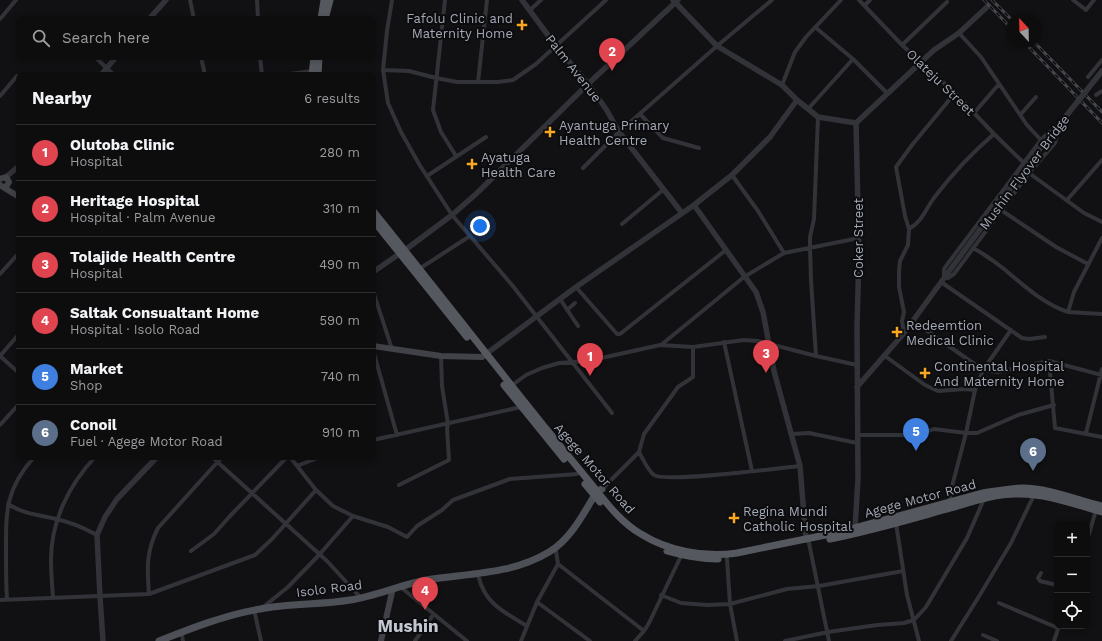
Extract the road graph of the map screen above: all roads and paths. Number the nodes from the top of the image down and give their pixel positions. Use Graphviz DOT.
graph roads {
  1 [pos="16,0"];
  2 [pos="166,0"];
  3 [pos="190,0"];
  4 [pos="257,0"];
  5 [pos="324,0"];
  6 [pos="330,0"];
  7 [pos="392,0"];
  8 [pos="445,0"];
  9 [pos="487,0"];
  10 [pos="522,0"];
  11 [pos="541,0"];
  12 [pos="606,0"];
  13 [pos="771,0"];
  14 [pos="841,0"];
  15 [pos="859,0"];
  16 [pos="870,0"];
  17 [pos="1073,0"];
  18 [pos="1094,0"];
  19 [pos="675,1"];
  20 [pos="947,2"];
  21 [pos="865,5"];
  22 [pos="987,7"];
  23 [pos="530,10"];
  24 [pos="152,16"];
  25 [pos="193,16"];
  26 [pos="258,16"];
  27 [pos="321,16"];
  28 [pos="326,16"];
  29 [pos="0,19"];
  30 [pos="815,27"];
  31 [pos="959,33"];
  32 [pos="902,45"];
  33 [pos="556,46"];
  34 [pos="717,46"];
  35 [pos="852,59"];
  36 [pos="99,60"];
  37 [pos="114,60"];
  38 [pos="202,60"];
  39 [pos="260,60"];
  40 [pos="314,60"];
  41 [pos="318,60"];
  42 [pos="1102,60"];
  43 [pos="921,62"];
  44 [pos="108,68"];
  45 [pos="384,70"];
  46 [pos="1102,71"];
  47 [pos="104,72"];
  48 [pos="111,72"];
  49 [pos="204,72"];
  50 [pos="262,72"];
  51 [pos="314,72"];
  52 [pos="315,72"];
  53 [pos="16,77"];
  54 [pos="1088,77"];
  55 [pos="436,78"];
  56 [pos="478,82"];
  57 [pos="588,84"];
  58 [pos="999,84"];
  59 [pos="782,85"];
  60 [pos="1102,91"];
  61 [pos="887,93"];
  62 [pos="955,93"];
  63 [pos="1096,95"];
  64 [pos="0,96"];
  65 [pos="1036,97"];
  66 [pos="797,100"];
  67 [pos="808,109"];
  68 [pos="974,112"];
  69 [pos="640,114"];
  70 [pos="1020,114"];
  71 [pos="818,117"];
  72 [pos="856,123"];
  73 [pos="619,132"];
  74 [pos="994,134"];
  75 [pos="486,137"];
  76 [pos="1041,140"];
  77 [pos="699,148"];
  78 [pos="456,156"];
  79 [pos="1102,160"];
  80 [pos="1024,162"];
  81 [pos="583,168"];
  82 [pos="16,169"];
  83 [pos="1029,173"];
  84 [pos="732,175"];
  85 [pos="427,176"];
  86 [pos="4,178"];
  87 [pos="1,188"];
  88 [pos="664,189"];
  89 [pos="16,193"];
  90 [pos="16,195"];
  91 [pos="1067,200"];
  92 [pos="694,205"];
  93 [pos="1001,210"];
  94 [pos="682,213"];
  95 [pos="376,215"];
  96 [pos="452,215"];
  97 [pos="1102,222"];
  98 [pos="376,223"];
  99 [pos="622,224"];
  100 [pos="909,229"];
  101 [pos="470,236"];
  102 [pos="859,238"];
  103 [pos="1102,238"];
  104 [pos="810,248"];
  105 [pos="973,248"];
  106 [pos="1100,248"];
  107 [pos="726,250"];
  108 [pos="402,252"];
  109 [pos="784,253"];
  110 [pos="16,256"];
  111 [pos="1088,264"];
  112 [pos="419,269"];
  113 [pos="376,270"];
  114 [pos="0,274"];
  115 [pos="744,277"];
  116 [pos="944,278"];
  117 [pos="576,287"];
  118 [pos="560,299"];
  119 [pos="376,300"];
  120 [pos="576,304"];
  121 [pos="567,310"];
  122 [pos="1068,312"];
  123 [pos="1102,314"];
  124 [pos="536,316"];
  125 [pos="913,321"];
  126 [pos="578,326"];
  127 [pos="1011,330"];
  128 [pos="904,333"];
  129 [pos="16,337"];
  130 [pos="1045,337"];
  131 [pos="724,342"];
  132 [pos="770,344"];
  133 [pos="660,345"];
  134 [pos="376,347"];
  135 [pos="693,347"];
  136 [pos="392,350"];
  137 [pos="484,355"];
  138 [pos="0,356"];
  139 [pos="440,356"];
  140 [pos="816,356"];
  141 [pos="884,356"];
  142 [pos="376,361"];
  143 [pos="1049,361"];
  144 [pos="573,362"];
  145 [pos="857,364"];
  146 [pos="1102,369"];
  147 [pos="16,370"];
  148 [pos="983,370"];
  149 [pos="1101,375"];
  150 [pos="511,386"];
  151 [pos="857,387"];
  152 [pos="975,390"];
  153 [pos="1054,405"];
  154 [pos="16,407"];
  155 [pos="521,407"];
  156 [pos="612,412"];
  157 [pos="448,424"];
  158 [pos="0,425"];
  159 [pos="966,433"];
  160 [pos="1086,433"];
  161 [pos="792,434"];
  162 [pos="397,435"];
  163 [pos="858,435"];
  164 [pos="1102,437"];
  165 [pos="376,439"];
  166 [pos="857,442"];
  167 [pos="639,452"];
  168 [pos="32,460"];
  169 [pos="92,460"];
  170 [pos="154,460"];
  171 [pos="285,460"];
  172 [pos="291,460"];
  173 [pos="313,460"];
  174 [pos="217,462"];
  175 [pos="298,466"];
  176 [pos="800,466"];
  177 [pos="752,471"];
  178 [pos="577,474"];
  179 [pos="399,485"];
  180 [pos="316,490"];
  181 [pos="252,493"];
  182 [pos="598,495"];
  183 [pos="1034,495"];
  184 [pos="984,499"];
  185 [pos="951,502"];
  186 [pos="8,504"];
  187 [pos="1100,509"];
  188 [pos="353,516"];
  189 [pos="56,519"];
  190 [pos="896,523"];
  191 [pos="286,524"];
  192 [pos="855,531"];
  193 [pos="1090,534"];
  194 [pos="97,535"];
  195 [pos="808,542"];
  196 [pos="191,551"];
  197 [pos="556,551"];
  198 [pos="319,555"];
  199 [pos="681,556"];
  200 [pos="727,559"];
  201 [pos="558,564"];
  202 [pos="903,571"];
  203 [pos="1041,573"];
  204 [pos="480,578"];
  205 [pos="1054,584"];
  206 [pos="819,586"];
  207 [pos="403,589"];
  208 [pos="392,592"];
  209 [pos="149,594"];
  210 [pos="662,595"];
  211 [pos="53,597"];
  212 [pos="100,597"];
  213 [pos="361,598"];
  214 [pos="0,600"];
  215 [pos="7,600"];
  216 [pos="537,602"];
  217 [pos="999,603"];
  218 [pos="730,604"];
  219 [pos="258,611"];
  220 [pos="433,614"];
  221 [pos="914,620"];
  222 [pos="1054,625"];
  223 [pos="527,626"];
  224 [pos="1058,629"];
  225 [pos="644,631"];
  226 [pos="828,632"];
  227 [pos="983,635"];
  228 [pos="183,638"];
  229 [pos="103,641"];
  230 [pos="159,641"];
  231 [pos="171,641"];
  232 [pos="262,641"];
  233 [pos="381,641"];
  234 [pos="415,641"];
  235 [pos="467,641"];
  236 [pos="521,641"];
  237 [pos="590,641"];
  238 [pos="634,641"];
  239 [pos="737,641"];
  240 [pos="785,641"];
  241 [pos="829,641"];
  242 [pos="919,641"];
  243 [pos="951,641"];
  244 [pos="997,641"];
  245 [pos="1054,641"];
  1 -- 29 [label="street"];
  2 -- 24 [label="street"];
  3 -- 25 [label="street"];
  4 -- 26 [label="street"];
  5 -- 27 [label="highway"];
  6 -- 28 [label="highway"];
  7 -- 45 [label="street"];
  8 -- 55 [label="street"];
  9 -- 56 [label="street"];
  10 -- 23 [label="street, Palm Avenue"];
  11 -- 23 [label="street"];
  12 -- 33 [label="street"];
  13 -- 34 [label="street"];
  14 -- 30 [label="street"];
  15 -- 21 [label="street, Olateju Street"];
  16 -- 21 [label="street"];
  17 -- 18 [label="street"];
  19 -- 34 [label="street"];
  19 -- 57 [label="street"];
  20 -- 32 [label="street"];
  21 -- 32 [label="street, Olateju Street"];
  22 -- 31 [label="street"];
  23 -- 33 [label="street, Palm Avenue"];
  30 -- 35 [label="street"];
  30 -- 59 [label="street"];
  31 -- 43 [label="street"];
  31 -- 58 [label="street"];
  32 -- 43 [label="street, Olateju Street"];
  33 -- 56 [label="street"];
  33 -- 57 [label="street, Palm Avenue"];
  34 -- 59 [label="street"];
  34 -- 69 [label="street"];
  35 -- 61 [label="street"];
  35 -- 67 [label="street"];
  36 -- 44 [label="street"];
  37 -- 44 [label="street"];
  38 -- 49 [label="street"];
  39 -- 50 [label="street"];
  40 -- 51 [label="highway"];
  41 -- 52 [label="highway"];
  42 -- 54 [label="street"];
  43 -- 61 [label="street"];
  43 -- 62 [label="street, Olateju Street"];
  44 -- 47 [label="street"];
  44 -- 48 [label="street"];
  45 -- 55 [label="street"];
  45 -- 85 [label="street"];
  46 -- 116 [label="street, Mushin Flyover Bridge, bridge"];
  53 -- 64 [label="street"];
  55 -- 56 [label="street"];
  55 -- 78 [label="street"];
  57 -- 73 [label="street, Palm Avenue"];
  57 -- 96 [label="street"];
  58 -- 68 [label="street"];
  58 -- 70 [label="street"];
  59 -- 66 [label="street"];
  60 -- 63 [label="street"];
  61 -- 72 [label="street"];
  62 -- 68 [label="street, Olateju Street"];
  62 -- 100 [label="street"];
  65 -- 70 [label="street"];
  66 -- 67 [label="street"];
  66 -- 84 [label="street"];
  67 -- 71 [label="street"];
  68 -- 74 [label="street, Olateju Street"];
  69 -- 73 [label="street"];
  69 -- 77 [label="street"];
  70 -- 76 [label="street"];
  71 -- 72 [label="street"];
  71 -- 104 [label="street"];
  72 -- 102 [label="street, Coker Street"];
  73 -- 81 [label="street"];
  73 -- 88 [label="street, Palm Avenue"];
  74 -- 80 [label="street, Olateju Street"];
  74 -- 100 [label="street"];
  75 -- 78 [label="street"];
  76 -- 80 [label="street"];
  76 -- 83 [label="street"];
  78 -- 85 [label="street"];
  79 -- 91 [label="street"];
  80 -- 116 [label="street"];
  82 -- 86 [label="street"];
  83 -- 91 [label="street"];
  83 -- 93 [label="street"];
  84 -- 92 [label="street"];
  84 -- 109 [label="street"];
  85 -- 96 [label="street"];
  86 -- 87 [label="main road"];
  86 -- 89 [label="main road"];
  87 -- 90 [label="main road"];
  88 -- 94 [label="street, Palm Avenue"];
  88 -- 99 [label="street"];
  91 -- 97 [label="street"];
  92 -- 94 [label="street"];
  92 -- 107 [label="street"];
  93 -- 105 [label="street"];
  93 -- 111 [label="street"];
  94 -- 117 [label="street"];
  95 -- 108 [label="highway, Agege Motor Road"];
  96 -- 101 [label="street"];
  96 -- 108 [label="street"];
  98 -- 108 [label="highway, Agege Motor Road"];
  100 -- 128 [label="street"];
  101 -- 112 [label="street"];
  101 -- 124 [label="street"];
  102 -- 104 [label="street"];
  102 -- 145 [label="street, Coker Street"];
  103 -- 106 [label="street"];
  104 -- 109 [label="street"];
  104 -- 140 [label="street"];
  105 -- 116 [label="street"];
  105 -- 122 [label="street"];
  106 -- 111 [label="street"];
  107 -- 115 [label="street"];
  107 -- 117 [label="street"];
  108 -- 112 [label="highway, Agege Motor Road"];
  108 -- 113 [label="street"];
  108 -- 137 [label="highway, Agege Motor Road"];
  109 -- 115 [label="street"];
  110 -- 114 [label="street"];
  111 -- 122 [label="street"];
  112 -- 137 [label="highway, Agege Motor Road"];
  115 -- 132 [label="street"];
  115 -- 133 [label="street"];
  116 -- 125 [label="street, Mushin Flyover Bridge"];
  116 -- 127 [label="street"];
  117 -- 118 [label="street"];
  118 -- 121 [label="street"];
  118 -- 124 [label="street"];
  119 -- 136 [label="street"];
  120 -- 121 [label="street"];
  121 -- 126 [label="street"];
  122 -- 123 [label="street"];
  124 -- 137 [label="street"];
  124 -- 144 [label="street"];
  125 -- 128 [label="street, Mushin Flyover Bridge"];
  125 -- 148 [label="street"];
  127 -- 130 [label="street"];
  127 -- 148 [label="street"];
  128 -- 141 [label="street, Mushin Flyover Bridge"];
  129 -- 138 [label="street"];
  131 -- 132 [label="street"];
  131 -- 135 [label="street"];
  131 -- 177 [label="street"];
  132 -- 140 [label="street"];
  132 -- 161 [label="street"];
  133 -- 135 [label="street"];
  133 -- 144 [label="street"];
  134 -- 136 [label="main road"];
  135 -- 167 [label="street"];
  136 -- 139 [label="main road"];
  137 -- 139 [label="main road"];
  137 -- 150 [label="highway, Agege Motor Road"];
  137 -- 155 [label="highway, Agege Motor Road"];
  138 -- 147 [label="street"];
  139 -- 157 [label="street"];
  140 -- 145 [label="street"];
  141 -- 151 [label="street, Mushin Flyover Bridge"];
  141 -- 152 [label="street"];
  142 -- 162 [label="street"];
  143 -- 148 [label="street"];
  143 -- 149 [label="street"];
  143 -- 153 [label="street"];
  144 -- 150 [label="street"];
  144 -- 156 [label="street"];
  145 -- 151 [label="street, Coker Street"];
  146 -- 149 [label="street"];
  148 -- 152 [label="street"];
  149 -- 160 [label="street"];
  150 -- 182 [label="highway, Agege Motor Road"];
  151 -- 163 [label="street, Coker Street"];
  152 -- 159 [label="street"];
  153 -- 159 [label="street"];
  153 -- 160 [label="street"];
  154 -- 158 [label="street"];
  155 -- 157 [label="street"];
  155 -- 178 [label="highway, Agege Motor Road"];
  157 -- 162 [label="street"];
  157 -- 179 [label="street"];
  159 -- 163 [label="street"];
  159 -- 185 [label="street"];
  160 -- 164 [label="street"];
  161 -- 166 [label="street"];
  161 -- 176 [label="street"];
  162 -- 165 [label="street"];
  163 -- 166 [label="street, Coker Street"];
  166 -- 192 [label="street, Coker Street"];
  167 -- 177 [label="street"];
  167 -- 182 [label="street"];
  168 -- 186 [label="street"];
  169 -- 189 [label="street"];
  170 -- 194 [label="street"];
  171 -- 181 [label="street"];
  172 -- 175 [label="street"];
  173 -- 175 [label="street"];
  174 -- 181 [label="street"];
  174 -- 209 [label="street"];
  175 -- 180 [label="street"];
  176 -- 177 [label="street"];
  176 -- 195 [label="street"];
  178 -- 182 [label="highway, Agege Motor Road"];
  178 -- 188 [label="street"];
  180 -- 188 [label="street"];
  180 -- 191 [label="street"];
  181 -- 191 [label="street"];
  181 -- 196 [label="street"];
  182 -- 195 [label="highway, Agege Motor Road"];
  182 -- 197 [label="main road, Isolo Road"];
  182 -- 199 [label="highway, Agege Motor Road"];
  182 -- 213 [label="main road, Isolo Road"];
  183 -- 184 [label="highway, Agege Motor Road"];
  183 -- 187 [label="highway, Agege Motor Road"];
  183 -- 243 [label="street"];
  184 -- 190 [label="highway, Agege Motor Road"];
  184 -- 221 [label="street"];
  185 -- 187 [label="highway, Agege Motor Road"];
  185 -- 192 [label="highway, Agege Motor Road"];
  186 -- 189 [label="street"];
  186 -- 215 [label="street"];
  187 -- 193 [label="street"];
  188 -- 198 [label="street"];
  189 -- 194 [label="street"];
  189 -- 211 [label="street"];
  190 -- 192 [label="highway, Agege Motor Road"];
  190 -- 202 [label="street"];
  191 -- 198 [label="street"];
  191 -- 209 [label="street"];
  192 -- 195 [label="highway, Agege Motor Road"];
  194 -- 212 [label="street"];
  195 -- 200 [label="highway, Agege Motor Road"];
  195 -- 206 [label="street"];
  197 -- 201 [label="street"];
  197 -- 204 [label="main road, Isolo Road"];
  198 -- 213 [label="street"];
  198 -- 219 [label="street"];
  199 -- 200 [label="highway, Agege Motor Road"];
  199 -- 210 [label="street"];
  200 -- 218 [label="street"];
  201 -- 216 [label="street"];
  201 -- 225 [label="street"];
  202 -- 206 [label="street"];
  202 -- 221 [label="street"];
  203 -- 205 [label="street"];
  204 -- 207 [label="main road, Isolo Road"];
  204 -- 223 [label="street"];
  206 -- 218 [label="street"];
  206 -- 226 [label="street"];
  207 -- 208 [label="main road, Isolo Road"];
  207 -- 220 [label="street"];
  208 -- 219 [label="main road, Isolo Road"];
  208 -- 233 [label="main road"];
  209 -- 212 [label="street"];
  210 -- 218 [label="street"];
  210 -- 225 [label="street"];
  211 -- 212 [label="street"];
  211 -- 215 [label="street"];
  212 -- 229 [label="street"];
  213 -- 219 [label="main road, Isolo Road"];
  214 -- 215 [label="street"];
  216 -- 223 [label="street"];
  216 -- 237 [label="street"];
  217 -- 222 [label="street"];
  218 -- 239 [label="street"];
  219 -- 228 [label="main road, Isolo Road"];
  219 -- 230 [label="main road, Isolo Road"];
  219 -- 232 [label="street"];
  220 -- 234 [label="street"];
  220 -- 235 [label="street"];
  221 -- 226 [label="street"];
  221 -- 242 [label="street"];
  223 -- 236 [label="street"];
  224 -- 245 [label="street"];
  225 -- 238 [label="street"];
  226 -- 240 [label="street"];
  226 -- 241 [label="street"];
  227 -- 244 [label="street"];
  228 -- 231 [label="main road, Isolo Road"];
}
